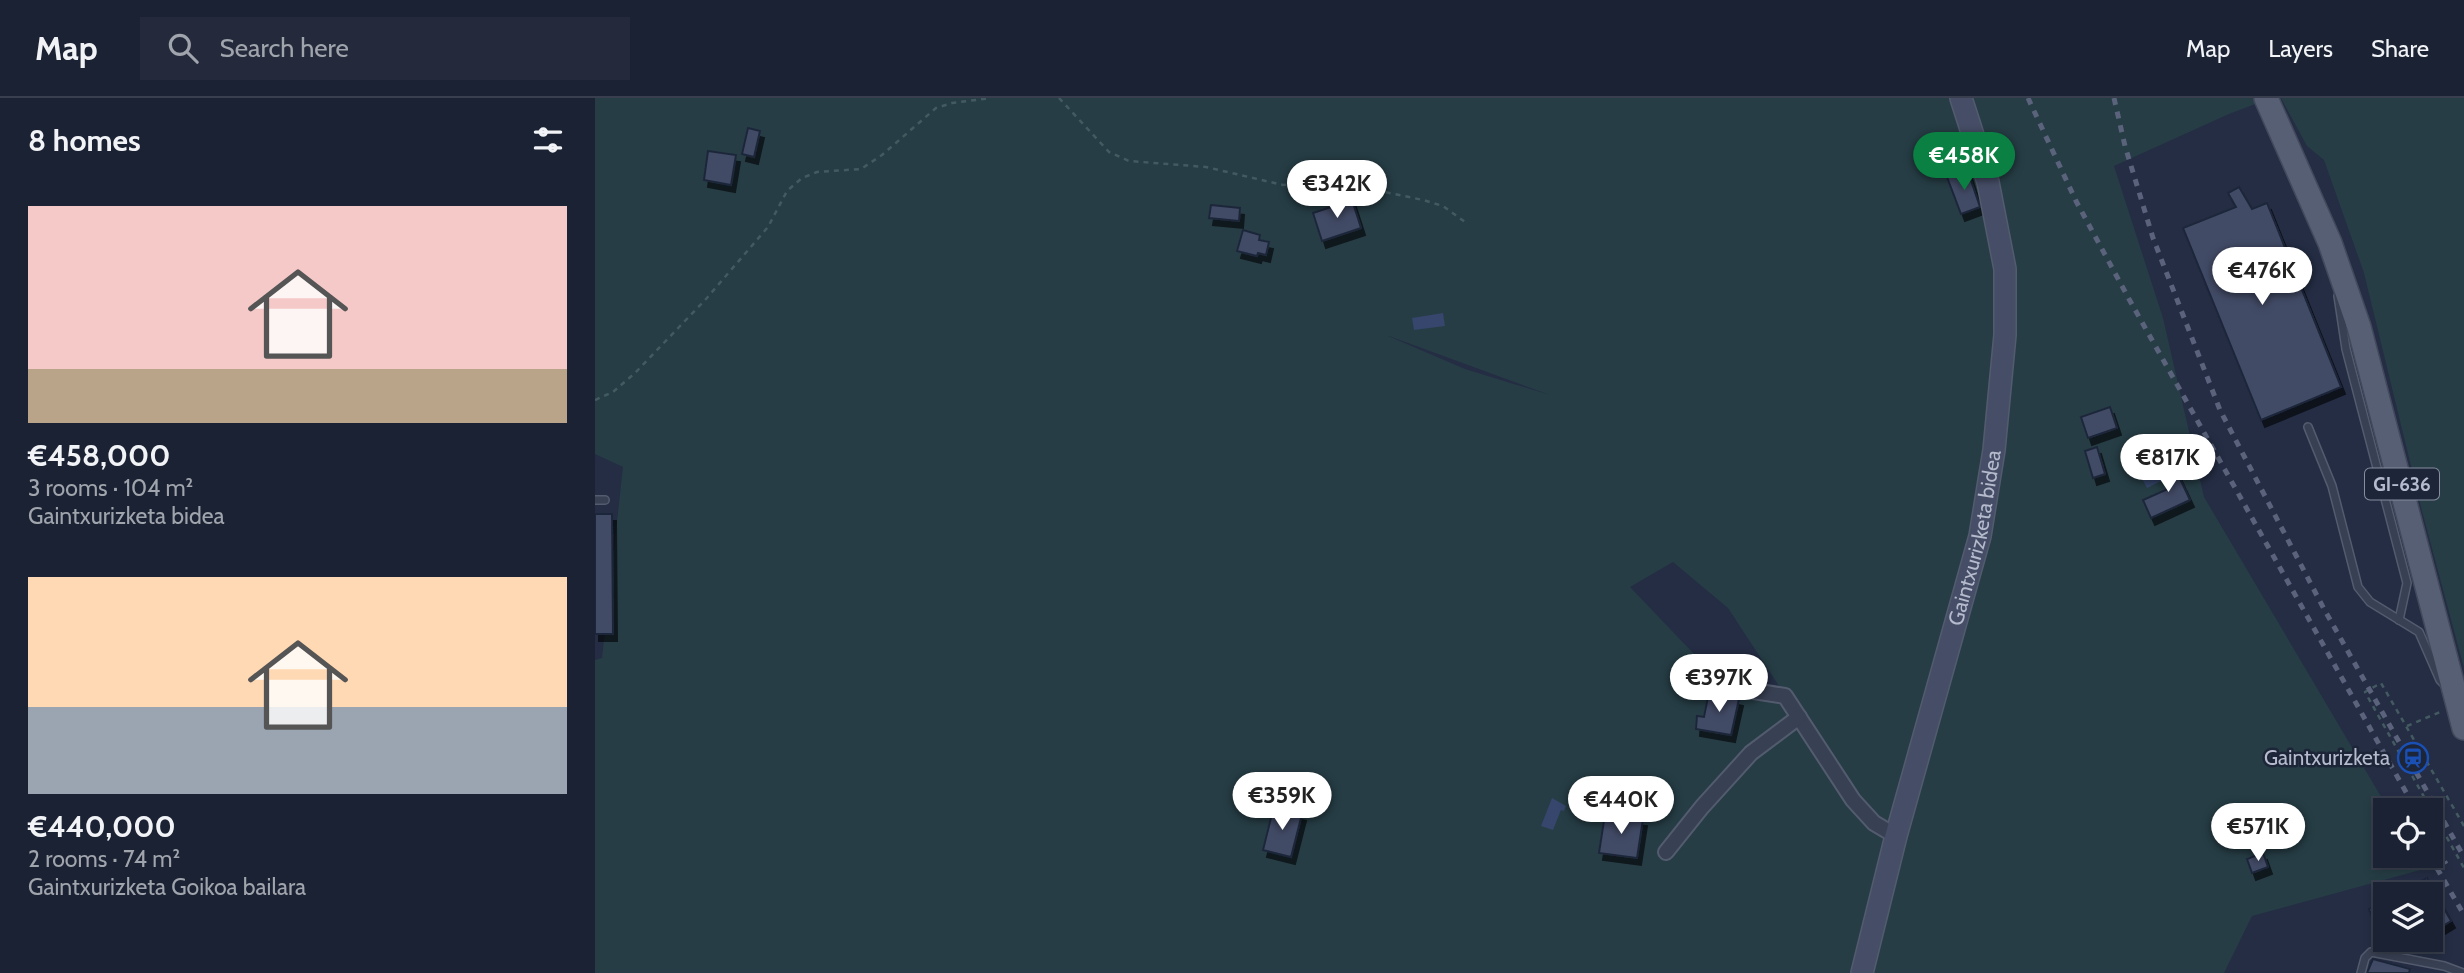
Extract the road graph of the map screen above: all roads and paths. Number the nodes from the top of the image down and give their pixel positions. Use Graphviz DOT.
graph roads {
  1 [pos="991,98"];
  2 [pos="1059,98"];
  3 [pos="1961,98"];
  4 [pos="2266,98"];
  5 [pos="1465,222"];
  6 [pos="2330,243"];
  7 [pos="595,400"];
  8 [pos="2308,427"];
  9 [pos="595,500"];
  10 [pos="605,500"];
  11 [pos="2399,620"];
  12 [pos="1721,686"];
  13 [pos="2449,704"];
  14 [pos="1799,717"];
  15 [pos="2407,726"];
  16 [pos="2464,728"];
  17 [pos="2464,827"];
  18 [pos="1896,836"];
  19 [pos="1666,852"];
  20 [pos="2464,868"];
  21 [pos="1862,973"];
  22 [pos="2361,973"];
  23 [pos="2463,973"];
  1 -- 7 [label="path"];
  2 -- 5 [label="path"];
  3 -- 18 [label="main road, Gaintxurizketa bidea"];
  4 -- 6 [label="main road, GI-636"];
  6 -- 11 [label="lane"];
  6 -- 13 [label="main road, GI-636"];
  8 -- 11 [label="lane"];
  9 -- 10 [label="lane"];
  11 -- 13 [label="lane"];
  12 -- 14 [label="street"];
  13 -- 15 [label="path"];
  13 -- 16 [label="main road, GI-636"];
  14 -- 18 [label="street"];
  14 -- 19 [label="street"];
  15 -- 17 [label="path"];
  15 -- 20 [label="path"];
  18 -- 21 [label="main road, Gaintxurizketa bidea"];
  22 -- 23 [label="lane"];
}
